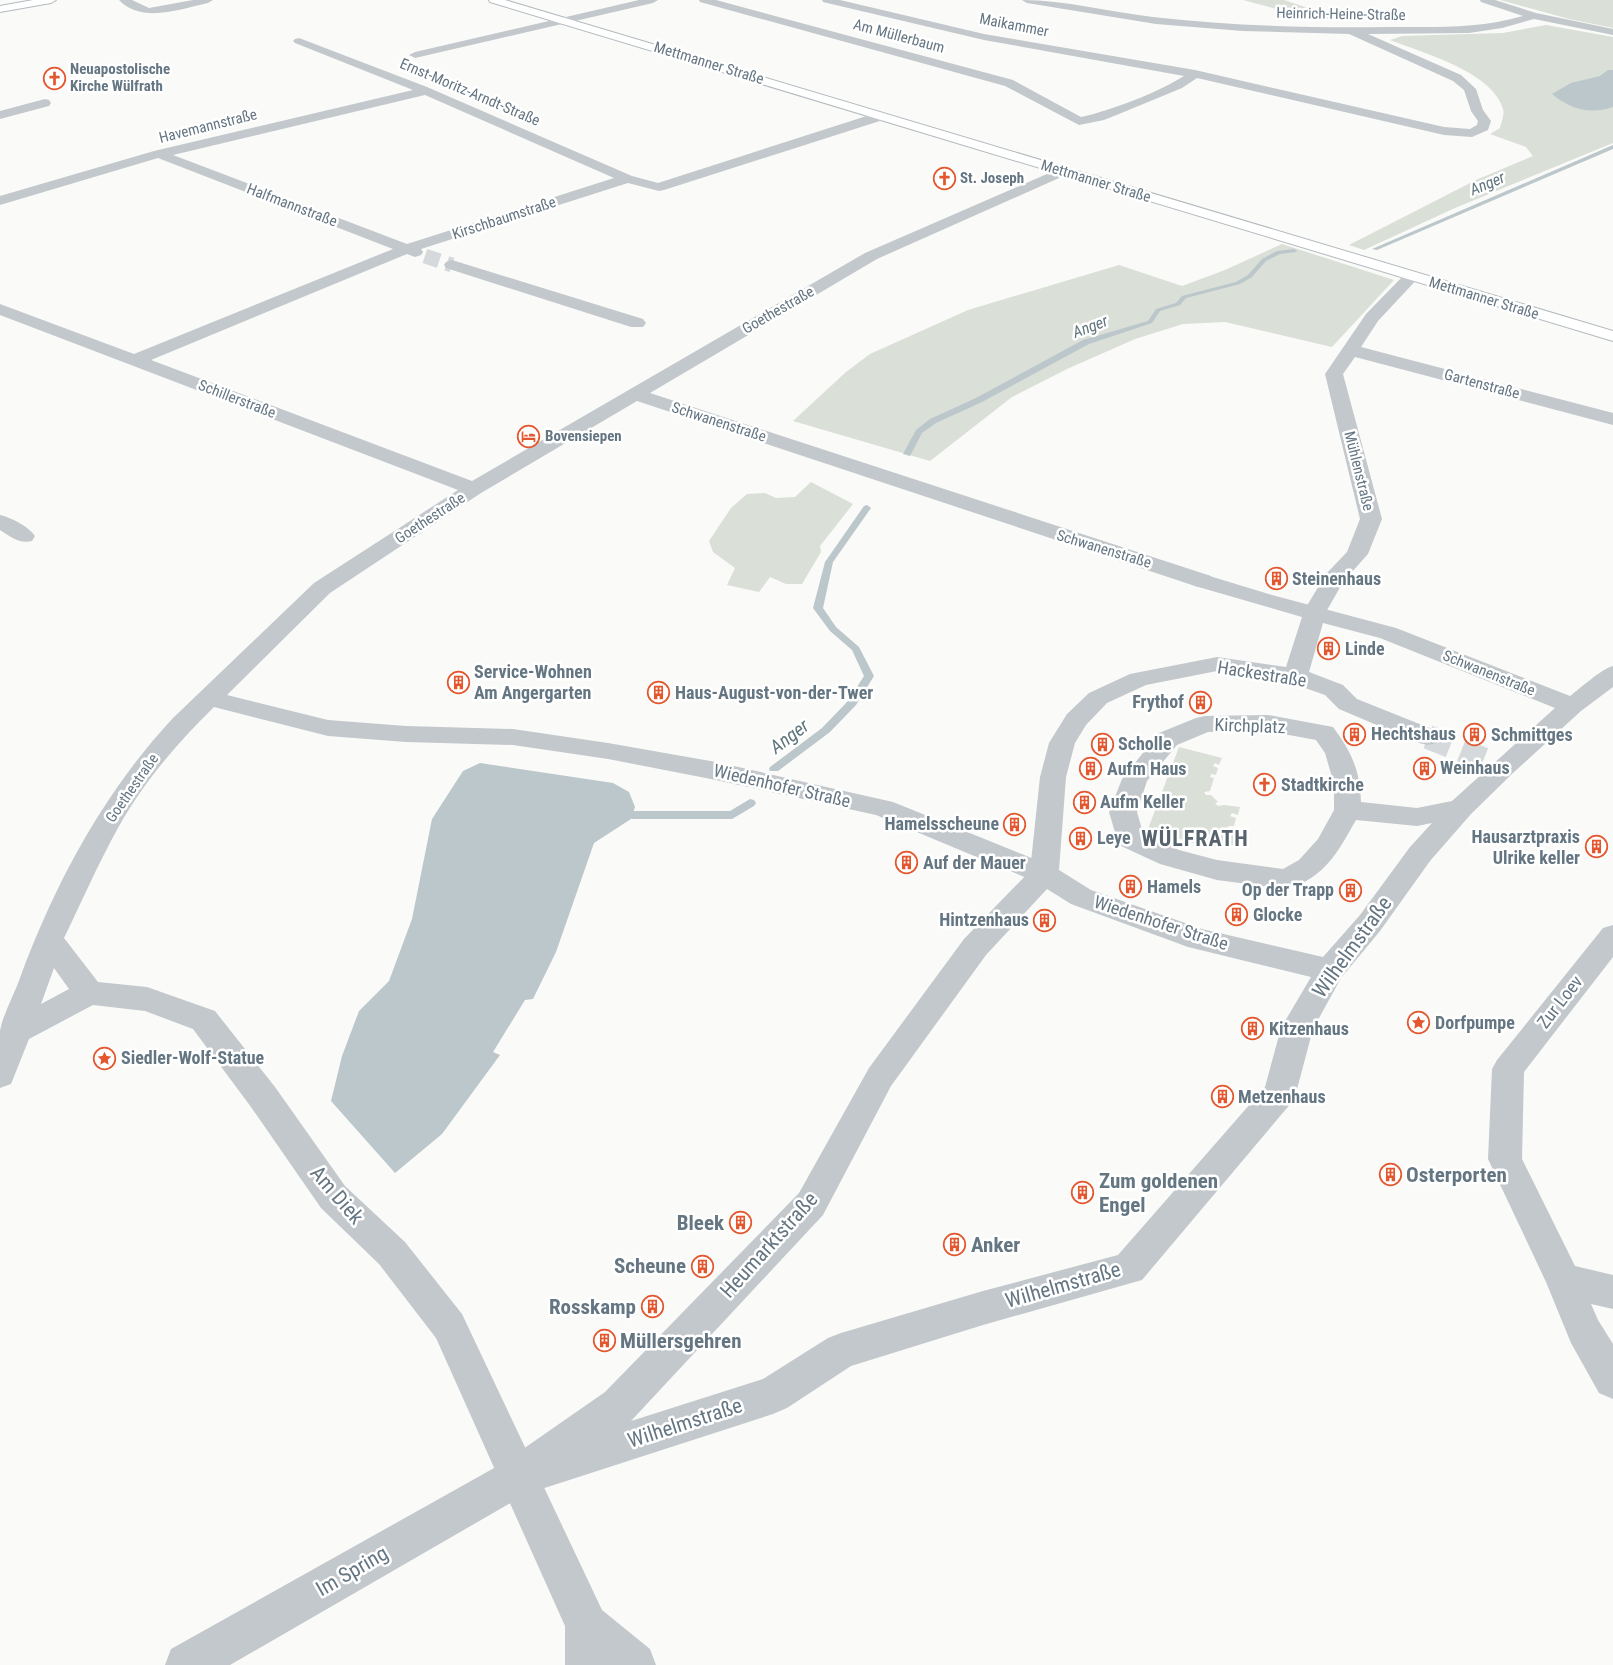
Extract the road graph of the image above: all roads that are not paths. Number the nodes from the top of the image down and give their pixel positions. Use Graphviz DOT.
graph roads {
  1 [pos="51,0"];
  2 [pos="124,0"];
  3 [pos="208,0"];
  4 [pos="494,0"];
  5 [pos="653,0"];
  6 [pos="704,0"];
  7 [pos="827,0"];
  8 [pos="1027,0"];
  9 [pos="1485,0"];
  10 [pos="0,9"];
  11 [pos="1534,16"];
  12 [pos="563,20"];
  13 [pos="1350,31"];
  14 [pos="1613,32"];
  15 [pos="299,41"];
  16 [pos="416,55"];
  17 [pos="1195,74"];
  18 [pos="425,91"];
  19 [pos="45,103"];
  20 [pos="0,115"];
  21 [pos="881,116"];
  22 [pos="160,154"];
  23 [pos="1062,171"];
  24 [pos="627,179"];
  25 [pos="0,201"];
  26 [pos="406,249"];
  27 [pos="425,256"];
  28 [pos="452,265"];
  29 [pos="1412,276"];
  30 [pos="0,309"];
  31 [pos="29,320"];
  32 [pos="637,323"];
  33 [pos="7,329"];
  34 [pos="1613,336"];
  35 [pos="1350,350"];
  36 [pos="135,360"];
  37 [pos="634,394"];
  38 [pos="1613,419"];
  39 [pos="474,489"];
  40 [pos="0,521"];
  41 [pos="24,536"];
  42 [pos="1314,614"];
  43 [pos="1613,673"];
  44 [pos="1296,676"];
  45 [pos="210,698"];
  46 [pos="1572,706"];
  47 [pos="1428,738"];
  48 [pos="1461,808"];
  49 [pos="1348,810"];
  50 [pos="1044,874"];
  51 [pos="1613,936"];
  52 [pos="49,938"];
  53 [pos="1330,970"];
  54 [pos="89,993"];
  55 [pos="15,1032"];
  56 [pos="0,1075"];
  57 [pos="1563,1280"];
  58 [pos="1613,1292"];
  59 [pos="1613,1380"];
  60 [pos="517,1478"];
  61 [pos="587,1645"];
  62 [pos="187,1665"];
  63 [pos="634,1665"];
  1 -- 10 [label="main road"];
  2 -- 3 [label="street"];
  4 -- 12 [label="main road, Mettmanner Straße"];
  5 -- 12 [label="street"];
  6 -- 17 [label="street, Am Müllerbaum"];
  7 -- 17 [label="street, Maikammer"];
  8 -- 13 [label="street, Heinrich-Heine-Straße"];
  9 -- 11 [label="street"];
  11 -- 13 [label="street, Heinrich-Heine-Straße"];
  11 -- 14 [label="street"];
  12 -- 16 [label="street"];
  12 -- 21 [label="main road, Mettmanner Straße"];
  13 -- 17 [label="street, Maikammer"];
  15 -- 18 [label="street, Ernst-Moritz-Arndt-Straße"];
  18 -- 22 [label="street, Havemannstraße"];
  18 -- 24 [label="street, Ernst-Moritz-Arndt-Straße"];
  19 -- 20 [label="street"];
  21 -- 23 [label="main road, Mettmanner Straße"];
  21 -- 24 [label="street"];
  22 -- 25 [label="street, Havemannstraße"];
  22 -- 26 [label="street, Halfmannstraße"];
  23 -- 29 [label="main road, Mettmanner Straße"];
  23 -- 37 [label="street, Goethestraße"];
  24 -- 26 [label="street, Kirschbaumstraße"];
  26 -- 27 [label="street, Halfmannstraße"];
  26 -- 36 [label="street, Kirschbaumstraße"];
  28 -- 32 [label="street"];
  29 -- 34 [label="main road, Mettmanner Straße"];
  29 -- 35 [label="street, Mühlenstraße"];
  30 -- 31 [label="street, Schillerstraße"];
  31 -- 33 [label="street"];
  31 -- 36 [label="street, Schillerstraße"];
  35 -- 38 [label="street, Gartenstraße"];
  35 -- 42 [label="street, Mühlenstraße"];
  36 -- 39 [label="street, Schillerstraße"];
  37 -- 39 [label="street, Goethestraße"];
  37 -- 42 [label="street, Schwanenstraße"];
  39 -- 45 [label="street, Goethestraße"];
  40 -- 41 [label="street"];
  42 -- 44 [label="street, Mühlenstraße"];
  42 -- 46 [label="street, Schwanenstraße"];
  43 -- 46 [label="street, Wilhelmstraße"];
  44 -- 47 [label="street, Hackestraße"];
  44 -- 50 [label="street, Hackestraße"];
  45 -- 50 [label="street, Wiedenhofer Straße"];
  45 -- 52 [label="street, Goethestraße"];
  46 -- 48 [label="street, Wilhelmstraße"];
  48 -- 49 [label="street"];
  48 -- 53 [label="street, Wilhelmstraße"];
  49 -- 49 [label="street, Kirchplatz"];
  50 -- 53 [label="street, Wiedenhofer Straße"];
  50 -- 60 [label="street, Heumarktstraße"];
  51 -- 57 [label="street, Zur Loev"];
  52 -- 54 [label="street"];
  52 -- 55 [label="street, Goethestraße"];
  53 -- 60 [label="street, Wilhelmstraße"];
  54 -- 55 [label="street"];
  54 -- 60 [label="street, Am Diek"];
  55 -- 56 [label="street, Goethestraße"];
  57 -- 58 [label="street"];
  57 -- 59 [label="street"];
  60 -- 61 [label="street"];
  60 -- 62 [label="street, Im Spring"];
  61 -- 63 [label="street"];
}
